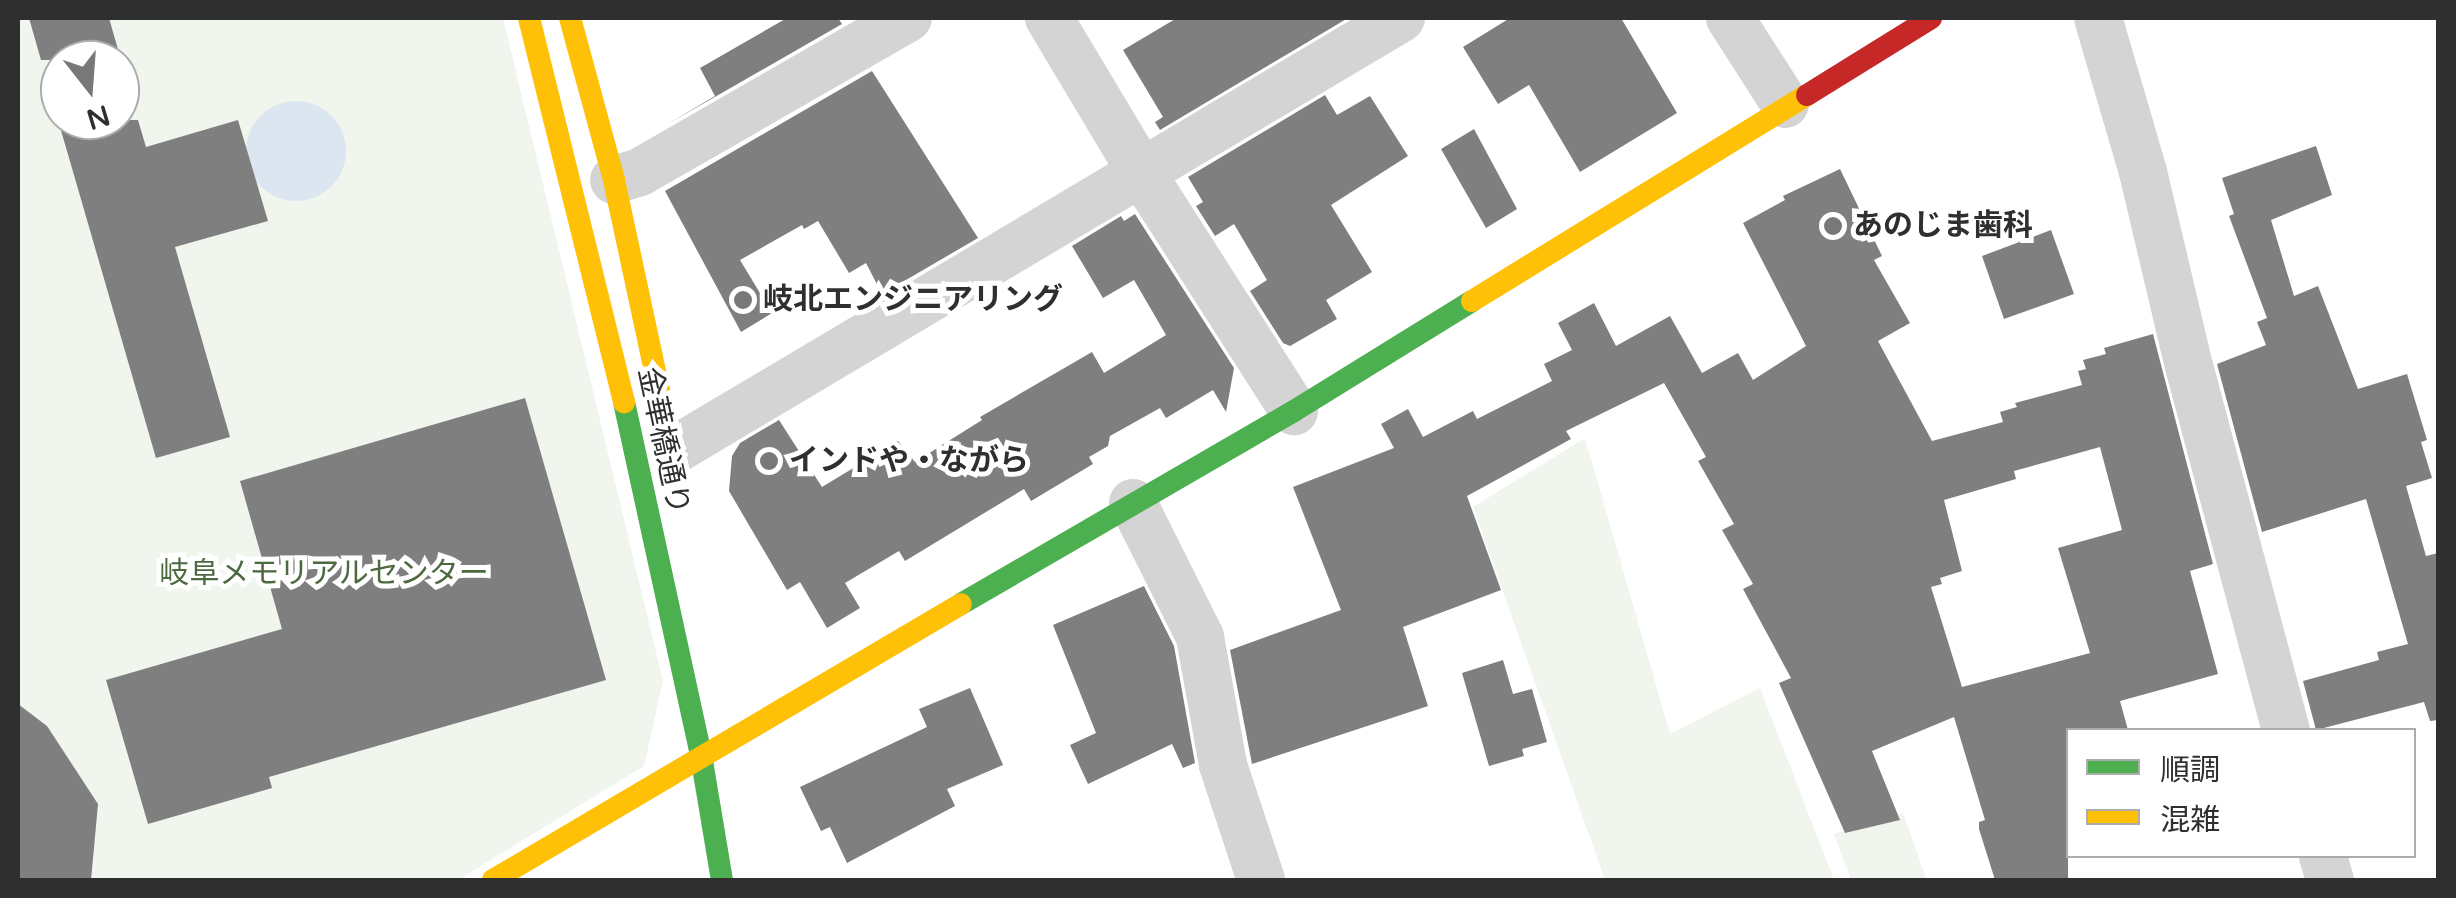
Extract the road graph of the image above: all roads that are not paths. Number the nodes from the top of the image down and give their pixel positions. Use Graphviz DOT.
graph roads {
  1 [pos="529,18"];
  2 [pos="570,18"];
  3 [pos="908,18"];
  4 [pos="1049,18"];
  5 [pos="1401,18"];
  6 [pos="1730,18"];
  7 [pos="1931,18"];
  8 [pos="2098,18"];
  9 [pos="1786,104"];
  10 [pos="1141,172"];
  11 [pos="614,180"];
  12 [pos="1294,411"];
  13 [pos="671,442"];
  14 [pos="1134,503"];
  15 [pos="730,726"];
  16 [pos="2285,728"];
  17 [pos="700,755"];
  18 [pos="738,770"];
  19 [pos="492,880"];
  20 [pos="722,880"];
  21 [pos="1262,880"];
  1 -- 17 [label="street, 金華橋通り"];
  2 -- 11 [label="street, 金華橋通り"];
  3 -- 11 [label="street"];
  4 -- 10 [label="street"];
  5 -- 10 [label="street"];
  6 -- 9 [label="street"];
  7 -- 9 [label="street"];
  8 -- 16 [label="street"];
  9 -- 12 [label="street"];
  10 -- 12 [label="street"];
  10 -- 13 [label="street"];
  11 -- 13 [label="street, 金華橋通り"];
  12 -- 14 [label="street"];
  14 -- 15 [label="street"];
  14 -- 21 [label="street"];
  15 -- 17 [label="street"];
  15 -- 18 [label="street"];
  17 -- 19 [label="street"];
  17 -- 20 [label="street, 金華橋通り"];
}
